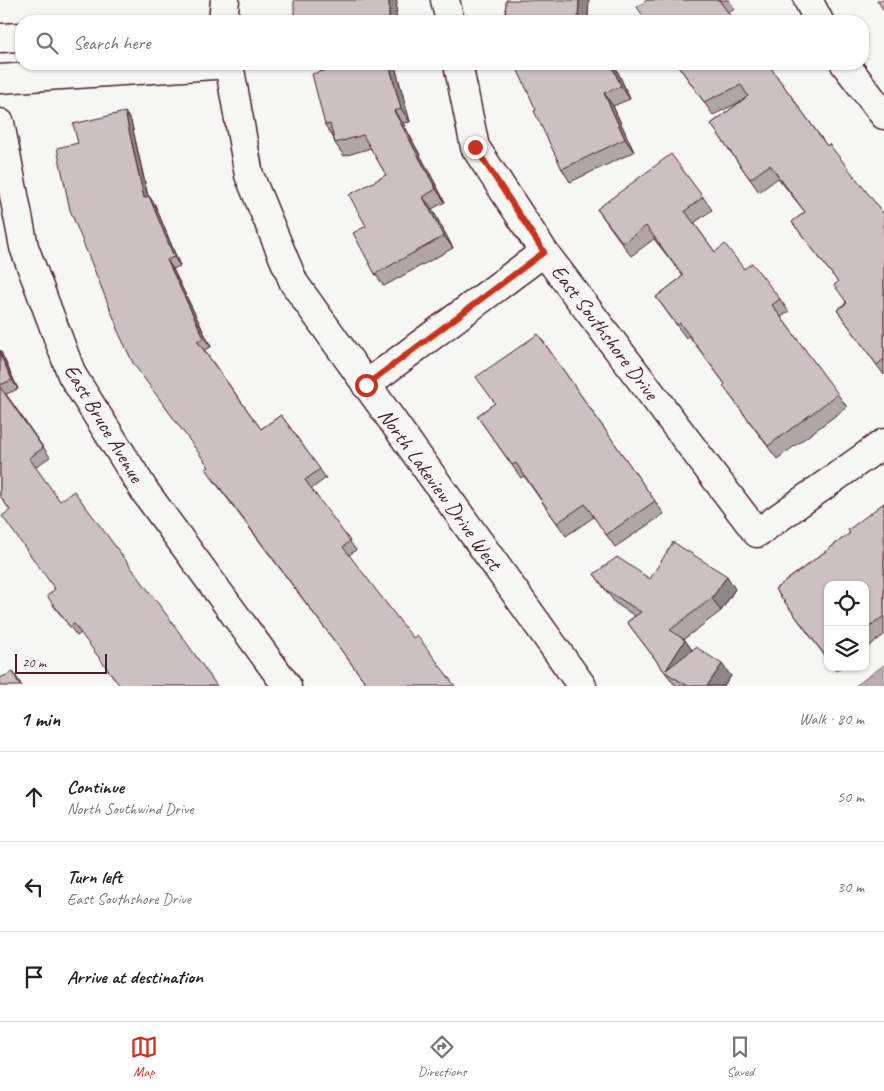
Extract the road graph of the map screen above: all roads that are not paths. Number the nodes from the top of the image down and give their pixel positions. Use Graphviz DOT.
graph roads {
  1 [pos="225,0"];
  2 [pos="445,0"];
  3 [pos="808,0"];
  4 [pos="224,15"];
  5 [pos="449,15"];
  6 [pos="816,15"];
  7 [pos="15,37"];
  8 [pos="0,38"];
  9 [pos="143,70"];
  10 [pos="230,70"];
  11 [pos="459,70"];
  12 [pos="850,70"];
  13 [pos="0,80"];
  14 [pos="884,115"];
  15 [pos="0,124"];
  16 [pos="544,252"];
  17 [pos="366,385"];
  18 [pos="884,442"];
  19 [pos="287,686"];
  20 [pos="582,686"];
  1 -- 4 [label="street"];
  2 -- 5 [label="street"];
  3 -- 6 [label="street"];
  7 -- 8 [label="street"];
  9 -- 13 [label="street"];
  10 -- 17 [label="street, North Lakeview Drive West"];
  11 -- 16 [label="street, East Southshore Drive"];
  12 -- 14 [label="street"];
  15 -- 19 [label="street, East Bruce Avenue"];
  16 -- 17 [label="street"];
  16 -- 18 [label="street, East Southshore Drive"];
  17 -- 20 [label="street, North Lakeview Drive West"];
}
